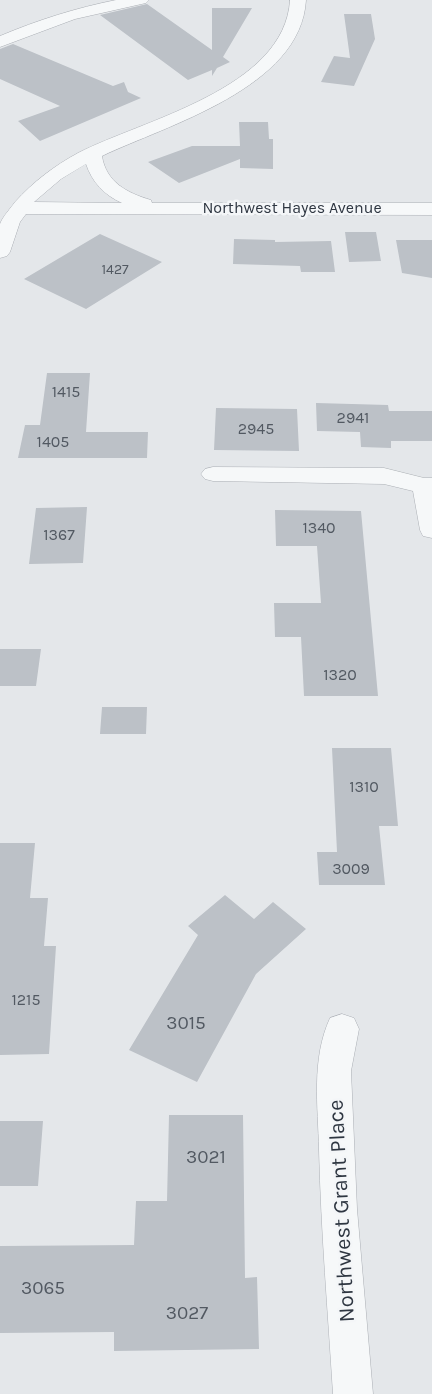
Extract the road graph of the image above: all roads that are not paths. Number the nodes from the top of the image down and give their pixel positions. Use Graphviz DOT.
graph roads {
  1 [pos="141,0"];
  2 [pos="298,0"];
  3 [pos="0,42"];
  4 [pos="93,154"];
  5 [pos="152,207"];
  6 [pos="20,208"];
  7 [pos="432,209"];
  8 [pos="0,248"];
  9 [pos="213,474"];
  10 [pos="428,486"];
  11 [pos="432,530"];
  12 [pos="342,1029"];
  13 [pos="353,1394"];
  1 -- 3 [label="street"];
  2 -- 4 [label="street"];
  4 -- 5 [label="street, Northwest Hayes Avenue"];
  4 -- 6 [label="street"];
  5 -- 6 [label="street, Northwest Hayes Avenue"];
  5 -- 7 [label="street, Northwest Hayes Avenue"];
  6 -- 8 [label="street"];
  9 -- 10 [label="street"];
  10 -- 11 [label="street"];
  12 -- 13 [label="street, Northwest Grant Place"];
}
